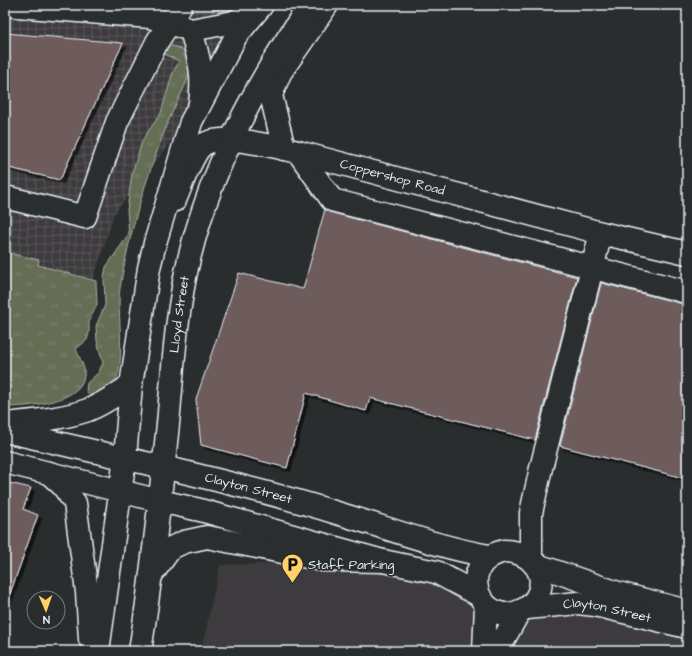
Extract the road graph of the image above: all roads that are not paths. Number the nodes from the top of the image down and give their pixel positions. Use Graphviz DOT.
graph roads {
  1 [pos="5,5"];
  2 [pos="181,5"];
  3 [pos="262,5"];
  4 [pos="310,5"];
  5 [pos="327,5"];
  6 [pos="68,8"];
  7 [pos="168,23"];
  8 [pos="191,30"];
  9 [pos="200,104"];
  10 [pos="231,139"];
  11 [pos="291,151"];
  12 [pos="5,197"];
  13 [pos="601,233"];
  14 [pos="155,243"];
  15 [pos="687,252"];
  16 [pos="593,267"];
  17 [pos="687,292"];
  18 [pos="131,385"];
  19 [pos="5,424"];
  20 [pos="5,431"];
  21 [pos="125,458"];
  22 [pos="5,462"];
  23 [pos="164,468"];
  24 [pos="49,473"];
  25 [pos="121,491"];
  26 [pos="160,501"];
  27 [pos="531,512"];
  28 [pos="496,554"];
  29 [pos="383,561"];
  30 [pos="533,562"];
  31 [pos="152,574"];
  32 [pos="481,599"];
  33 [pos="523,610"];
  34 [pos="687,611"];
  35 [pos="687,627"];
  36 [pos="89,651"];
  37 [pos="98,651"];
  38 [pos="140,651"];
  39 [pos="484,651"];
  40 [pos="497,651"];
  1 -- 6 [label="main road"];
  2 -- 7 [label="main road"];
  3 -- 8 [label="main road"];
  3 -- 9 [label="main road"];
  4 -- 10 [label="main road, Lloyd Street"];
  5 -- 11 [label="main road"];
  6 -- 7 [label="main road"];
  7 -- 8 [label="main road"];
  7 -- 12 [label="main road"];
  8 -- 9 [label="main road"];
  9 -- 14 [label="main road"];
  10 -- 11 [label="main road, Coppershop Road"];
  10 -- 14 [label="main road, Coppershop Road"];
  10 -- 23 [label="main road, Lloyd Street"];
  11 -- 13 [label="main road, Coppershop Road"];
  11 -- 16 [label="main road"];
  13 -- 15 [label="main road, Coppershop Road"];
  13 -- 16 [label="main road"];
  14 -- 18 [label="main road"];
  16 -- 17 [label="main road"];
  16 -- 27 [label="main road"];
  18 -- 19 [label="main road"];
  18 -- 21 [label="main road"];
  20 -- 21 [label="main road, Clayton Street"];
  21 -- 23 [label="main road, Clayton Street"];
  21 -- 25 [label="main road"];
  22 -- 24 [label="main road"];
  23 -- 26 [label="main road, Lloyd Street"];
  23 -- 28 [label="main road, Clayton Street"];
  24 -- 25 [label="main road"];
  24 -- 36 [label="main road"];
  25 -- 26 [label="main road"];
  25 -- 37 [label="main road"];
  26 -- 29 [label="main road"];
  26 -- 31 [label="main road, Lloyd Street"];
  27 -- 28 [label="main road"];
  27 -- 30 [label="main road"];
  28 -- 30 [label="main road"];
  28 -- 32 [label="main road"];
  29 -- 31 [label="main road"];
  29 -- 32 [label="main road"];
  30 -- 33 [label="main road"];
  30 -- 34 [label="main road, Clayton Street"];
  31 -- 38 [label="main road, Lloyd Street"];
  32 -- 33 [label="main road"];
  32 -- 39 [label="main road"];
  33 -- 35 [label="main road, Clayton Street"];
  33 -- 40 [label="main road"];
}
